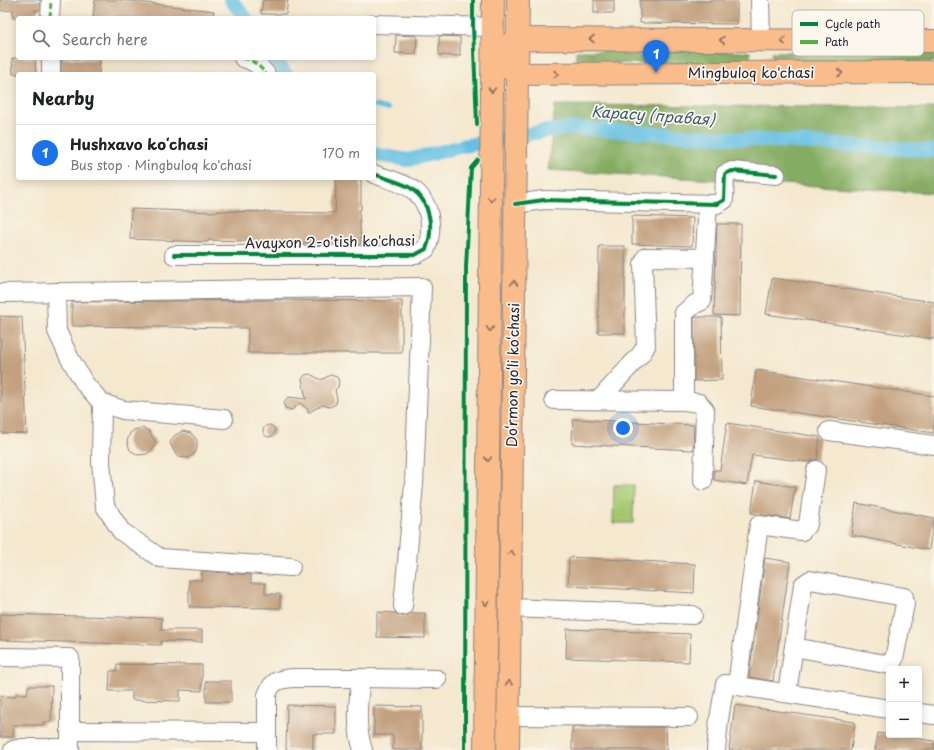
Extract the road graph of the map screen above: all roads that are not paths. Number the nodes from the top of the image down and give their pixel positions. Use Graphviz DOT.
graph roads {
  1 [pos="50,0"];
  2 [pos="494,0"];
  3 [pos="518,0"];
  4 [pos="760,0"];
  5 [pos="50,16"];
  6 [pos="376,24"];
  7 [pos="493,27"];
  8 [pos="517,39"];
  9 [pos="761,40"];
  10 [pos="792,40"];
  11 [pos="924,41"];
  12 [pos="934,41"];
  13 [pos="493,56"];
  14 [pos="51,60"];
  15 [pos="248,60"];
  16 [pos="51,72"];
  17 [pos="264,72"];
  18 [pos="934,72"];
  19 [pos="761,73"];
  20 [pos="517,74"];
  21 [pos="376,175"];
  22 [pos="776,175"];
  23 [pos="515,204"];
  24 [pos="708,204"];
  25 [pos="174,255"];
  26 [pos="704,258"];
  27 [pos="56,292"];
  28 [pos="0,293"];
  29 [pos="554,400"];
  30 [pos="599,400"];
  31 [pos="684,401"];
  32 [pos="102,403"];
  33 [pos="224,418"];
  34 [pos="829,431"];
  35 [pos="934,445"];
  36 [pos="816,470"];
  37 [pos="703,481"];
  38 [pos="291,568"];
  39 [pos="403,606"];
  40 [pos="510,608"];
  41 [pos="693,615"];
  42 [pos="794,647"];
  43 [pos="0,657"];
  44 [pos="361,678"];
  45 [pos="437,679"];
  46 [pos="737,685"];
  47 [pos="787,693"];
  48 [pos="886,708"];
  49 [pos="922,713"];
  50 [pos="934,715"];
  51 [pos="508,716"];
  52 [pos="689,717"];
  53 [pos="267,732"];
  54 [pos="70,743"];
  55 [pos="13,750"];
  56 [pos="267,750"];
  57 [pos="363,750"];
  58 [pos="485,750"];
  59 [pos="508,750"];
  60 [pos="716,750"];
  1 -- 5 [label="street"];
  2 -- 7 [label="main road, Do‘rmon yo‘li ko‘chasi"];
  3 -- 8 [label="main road, Do‘rmon yo‘li ko‘chasi"];
  4 -- 9 [label="street"];
  6 -- 7 [label="street"];
  7 -- 13 [label="main road, Do‘rmon yo‘li ko‘chasi"];
  9 -- 8 [label="main road, one-way"];
  8 -- 13 [label="main road"];
  8 -- 20 [label="main road, Do‘rmon yo‘li ko‘chasi"];
  10 -- 9 [label="main road, one-way"];
  9 -- 19 [label="main road"];
  12 -- 11 [label="main road, one-way"];
  13 -- 20 [label="main road"];
  13 -- 58 [label="main road, Do‘rmon yo‘li ko‘chasi, one-way"];
  14 -- 16 [label="street"];
  15 -- 17 [label="street"];
  19 -- 18 [label="main road, Mingbuloq ko'chasi, one-way"];
  20 -- 19 [label="main road, Mingbuloq ko'chasi, one-way"];
  20 -- 23 [label="main road, Do‘rmon yo‘li ko‘chasi"];
  21 -- 25 [label="street, Avayxon 2-o'tish ko'chasi"];
  22 -- 24 [label="street"];
  23 -- 24 [label="street"];
  40 -- 23 [label="main road, Do‘rmon yo‘li ko‘chasi, one-way"];
  24 -- 26 [label="street"];
  26 -- 30 [label="street"];
  26 -- 31 [label="street"];
  27 -- 28 [label="street"];
  27 -- 32 [label="street"];
  27 -- 39 [label="street"];
  29 -- 30 [label="street"];
  30 -- 31 [label="street"];
  31 -- 37 [label="street"];
  32 -- 33 [label="street"];
  32 -- 38 [label="street"];
  34 -- 35 [label="street"];
  36 -- 46 [label="street"];
  40 -- 41 [label="street"];
  51 -- 40 [label="main road, Do‘rmon yo‘li ko‘chasi, one-way"];
  42 -- 42 [label="street"];
  42 -- 47 [label="street"];
  43 -- 54 [label="street"];
  44 -- 45 [label="street"];
  44 -- 53 [label="street"];
  44 -- 57 [label="street"];
  46 -- 47 [label="street"];
  46 -- 60 [label="street"];
  47 -- 48 [label="street"];
  49 -- 50 [label="street"];
  51 -- 52 [label="street"];
  51 -- 59 [label="main road, Do‘rmon yo‘li ko‘chasi"];
  53 -- 54 [label="street"];
  53 -- 56 [label="street"];
  54 -- 55 [label="street"];
}
